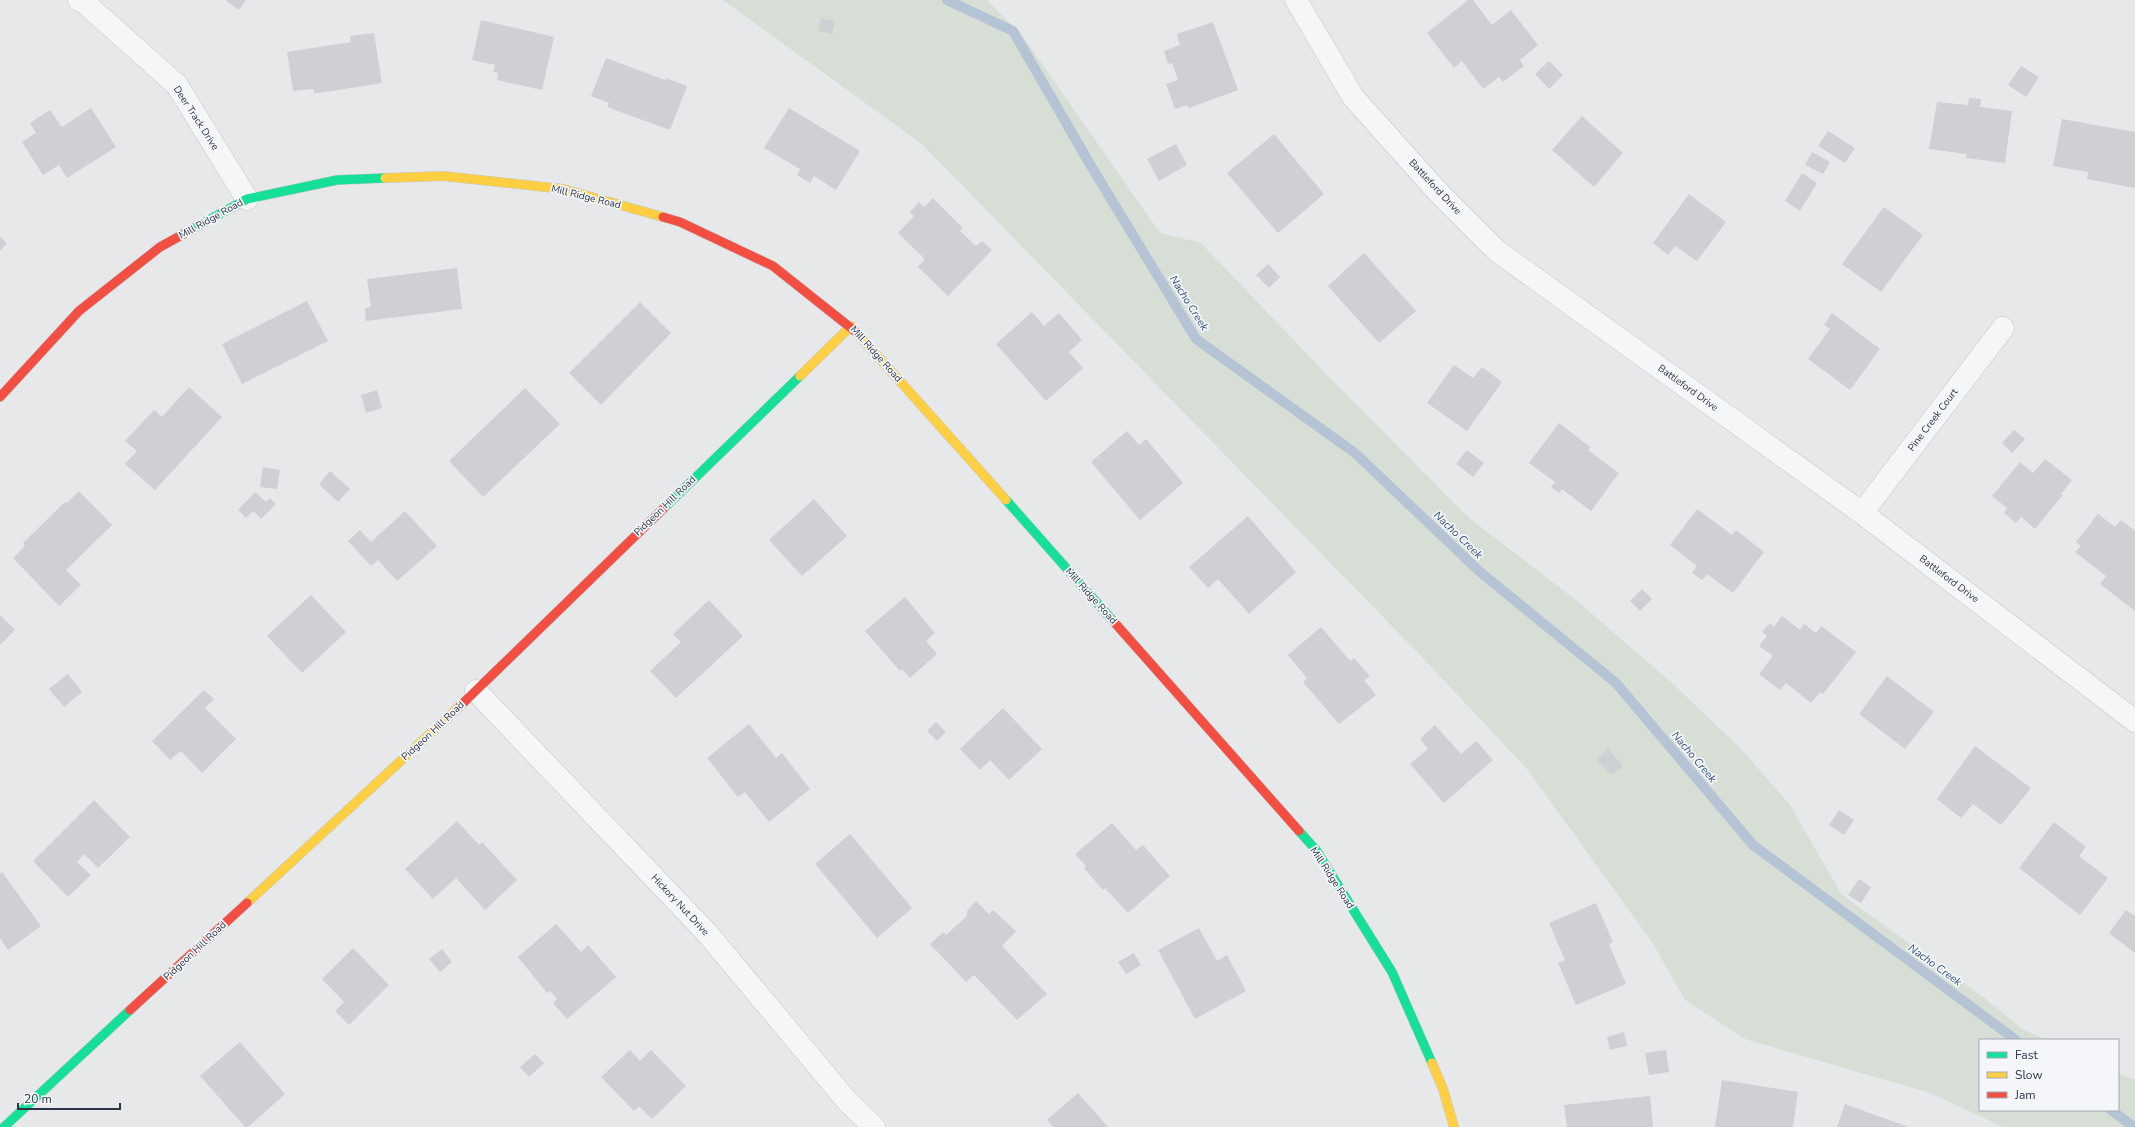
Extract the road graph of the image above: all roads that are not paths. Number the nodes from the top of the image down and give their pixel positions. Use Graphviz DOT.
graph roads {
  1 [pos="79,0"];
  2 [pos="1296,0"];
  3 [pos="247,199"];
  4 [pos="851,326"];
  5 [pos="2003,328"];
  6 [pos="0,397"];
  7 [pos="1862,513"];
  8 [pos="476,691"];
  9 [pos="2135,721"];
  10 [pos="4,1127"];
  11 [pos="874,1127"];
  12 [pos="1454,1127"];
  1 -- 3 [label="street, Deer Track Drive"];
  2 -- 7 [label="street, Battleford Drive"];
  3 -- 4 [label="street, Mill Ridge Road"];
  3 -- 6 [label="street, Mill Ridge Road"];
  4 -- 8 [label="street, Pidgeon Hill Road"];
  4 -- 12 [label="street, Mill Ridge Road"];
  5 -- 7 [label="street, Pine Creek Court"];
  7 -- 9 [label="street, Battleford Drive"];
  8 -- 10 [label="street, Pidgeon Hill Road"];
  8 -- 11 [label="street, Hickory Nut Drive"];
}
